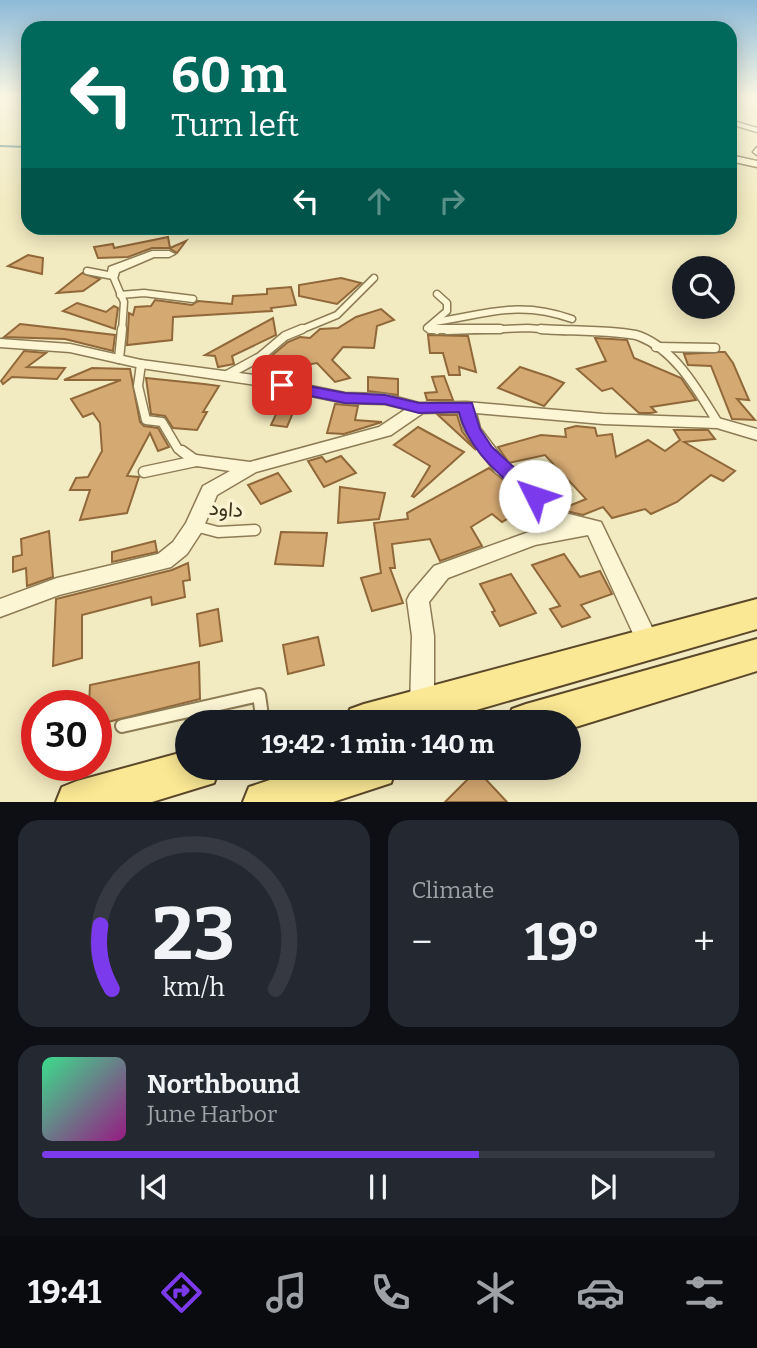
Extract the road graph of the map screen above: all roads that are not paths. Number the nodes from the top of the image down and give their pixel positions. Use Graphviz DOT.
graph roads {
  1 [pos="757,152"];
  2 [pos="737,155"];
  3 [pos="737,158"];
  4 [pos="757,164"];
  5 [pos="169,254"];
  6 [pos="86,271"];
  7 [pos="113,276"];
  8 [pos="373,278"];
  9 [pos="438,294"];
  10 [pos="120,295"];
  11 [pos="192,299"];
  12 [pos="572,319"];
  13 [pos="432,323"];
  14 [pos="0,343"];
  15 [pos="656,347"];
  16 [pos="715,348"];
  17 [pos="119,359"];
  18 [pos="141,364"];
  19 [pos="225,376"];
  20 [pos="466,407"];
  21 [pos="419,408"];
  22 [pos="718,423"];
  23 [pos="757,435"];
  24 [pos="196,461"];
  25 [pos="250,468"];
  26 [pos="144,472"];
  27 [pos="195,526"];
  28 [pos="594,527"];
  29 [pos="255,530"];
  30 [pos="0,608"];
  31 [pos="757,614"];
  32 [pos="649,644"];
  33 [pos="757,655"];
  34 [pos="422,707"];
  35 [pos="193,710"];
  36 [pos="261,710"];
  37 [pos="411,710"];
  38 [pos="570,710"];
  39 [pos="175,714"];
  40 [pos="122,726"];
  41 [pos="175,775"];
  42 [pos="338,780"];
  43 [pos="276,800"];
  44 [pos="77,802"];
  1 -- 2 [label="street"];
  3 -- 4 [label="street"];
  5 -- 7 [label="street"];
  6 -- 7 [label="lane"];
  7 -- 10 [label="lane"];
  8 -- 19 [label="lane"];
  9 -- 13 [label="lane"];
  10 -- 11 [label="lane"];
  10 -- 17 [label="lane"];
  12 -- 13 [label="lane"];
  13 -- 15 [label="lane"];
  14 -- 17 [label="street"];
  15 -- 16 [label="lane"];
  15 -- 22 [label="lane"];
  17 -- 18 [label="street"];
  18 -- 19 [label="street"];
  18 -- 24 [label="lane"];
  19 -- 21 [label="street"];
  20 -- 21 [label="street"];
  20 -- 22 [label="street"];
  20 -- 28 [label="street"];
  21 -- 25 [label="street"];
  22 -- 23 [label="street"];
  24 -- 25 [label="street"];
  24 -- 26 [label="lane"];
  25 -- 27 [label="street"];
  27 -- 29 [label="lane, داود"];
  27 -- 30 [label="street"];
  28 -- 32 [label="street"];
  28 -- 34 [label="street"];
  31 -- 32 [label="main road"];
  32 -- 34 [label="main road"];
  33 -- 38 [label="main road"];
  34 -- 37 [label="main road"];
  35 -- 36 [label="lane"];
  39 -- 40 [label="lane"];
  41 -- 44 [label="main road"];
  42 -- 43 [label="main road"];
}
